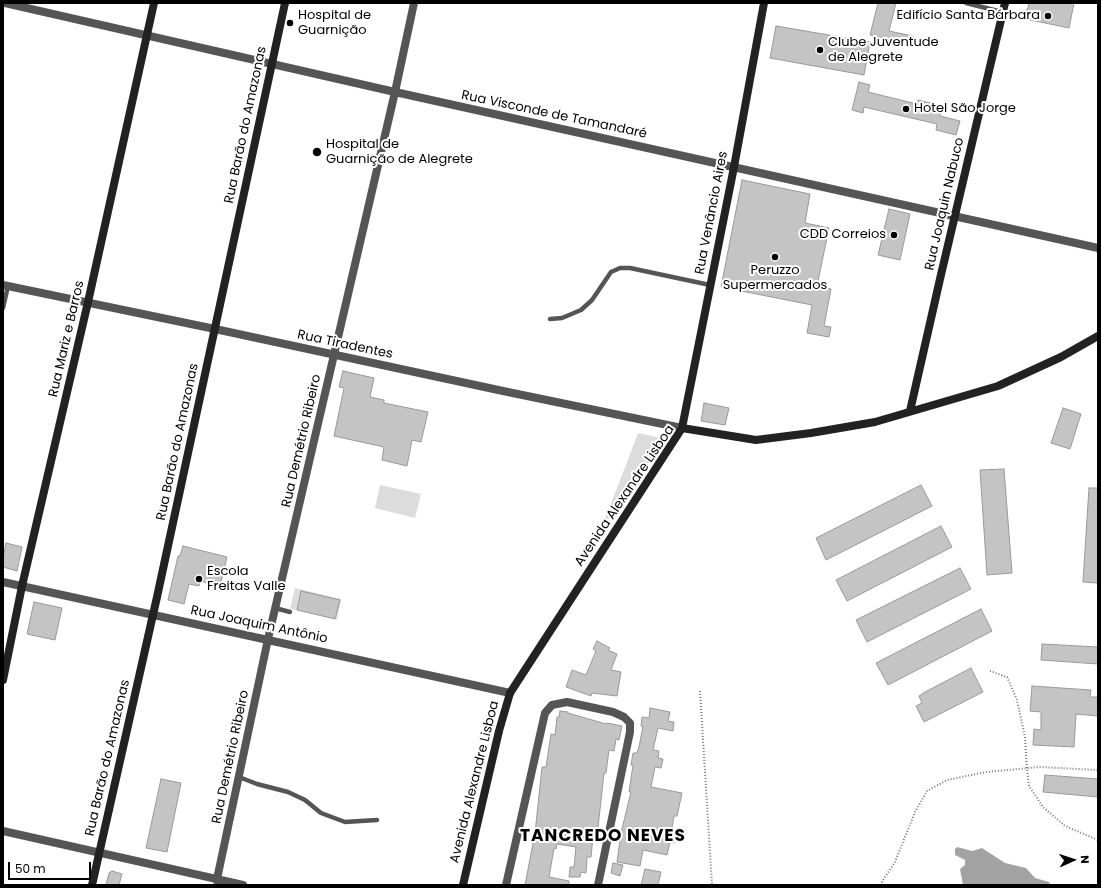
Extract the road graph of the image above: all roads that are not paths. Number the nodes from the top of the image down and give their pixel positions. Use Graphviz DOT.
graph roads {
  1 [pos="5,3"];
  2 [pos="154,3"];
  3 [pos="285,3"];
  4 [pos="414,3"];
  5 [pos="764,3"];
  6 [pos="966,3"];
  7 [pos="1004,3"];
  8 [pos="1002,12"];
  9 [pos="147,35"];
  10 [pos="272,64"];
  11 [pos="395,92"];
  12 [pos="734,167"];
  13 [pos="954,216"];
  14 [pos="1098,248"];
  15 [pos="710,285"];
  16 [pos="5,286"];
  17 [pos="88,302"];
  18 [pos="3,308"];
  19 [pos="550,319"];
  20 [pos="215,329"];
  21 [pos="1098,336"];
  22 [pos="334,355"];
  23 [pos="910,412"];
  24 [pos="682,428"];
  25 [pos="3,582"];
  26 [pos="22,586"];
  27 [pos="275,608"];
  28 [pos="290,612"];
  29 [pos="153,615"];
  30 [pos="268,639"];
  31 [pos="3,680"];
  32 [pos="510,693"];
  33 [pos="239,777"];
  34 [pos="377,820"];
  35 [pos="3,831"];
  36 [pos="99,854"];
  37 [pos="218,882"];
  38 [pos="92,885"];
  39 [pos="243,885"];
  40 [pos="463,885"];
  41 [pos="506,885"];
  42 [pos="598,885"];
  1 -- 9 [label="street, Rua Visconde de Tamandaré"];
  2 -- 9 [label="street, Rua Mariz e Barros"];
  3 -- 10 [label="street, Rua Barão do Amazonas"];
  4 -- 11 [label="street, Rua Demétrio Ribeiro"];
  5 -- 12 [label="street, Rua Venâncio Aires"];
  6 -- 8 [label="lane"];
  7 -- 8 [label="street, Rua Joaquin Nabuco"];
  8 -- 13 [label="street, Rua Joaquin Nabuco"];
  9 -- 10 [label="street, Rua Visconde de Tamandaré"];
  9 -- 17 [label="street, Rua Mariz e Barros"];
  10 -- 11 [label="street, Rua Visconde de Tamandaré"];
  10 -- 20 [label="street, Rua Barão do Amazonas"];
  11 -- 12 [label="street, Rua Visconde de Tamandaré"];
  11 -- 22 [label="street, Rua Demétrio Ribeiro"];
  12 -- 13 [label="street, Rua Visconde de Tamandaré"];
  12 -- 15 [label="street, Rua Venâncio Aires"];
  13 -- 14 [label="street, Rua Visconde de Tamandaré"];
  13 -- 23 [label="street, Rua Joaquin Nabuco"];
  15 -- 19 [label="lane"];
  15 -- 24 [label="street, Rua Venâncio Aires"];
  16 -- 17 [label="street, Rua Tiradentes"];
  16 -- 18 [label="lane"];
  17 -- 20 [label="street, Rua Tiradentes"];
  17 -- 26 [label="street, Rua Mariz e Barros"];
  20 -- 22 [label="street, Rua Tiradentes"];
  20 -- 29 [label="street, Rua Barão do Amazonas"];
  21 -- 23 [label="street, Avenida Alexandre Lisboa"];
  22 -- 24 [label="street, Rua Tiradentes"];
  22 -- 27 [label="street, Rua Demétrio Ribeiro"];
  23 -- 24 [label="street, Avenida Alexandre Lisboa"];
  24 -- 32 [label="street, Avenida Alexandre Lisboa"];
  25 -- 26 [label="street, Rua Joaquim Antônio"];
  26 -- 29 [label="street, Rua Joaquim Antônio"];
  26 -- 31 [label="street, Rua Mariz e Barros"];
  27 -- 28 [label="lane"];
  27 -- 30 [label="street, Rua Demétrio Ribeiro"];
  29 -- 30 [label="street, Rua Joaquim Antônio"];
  29 -- 36 [label="street, Rua Barão do Amazonas"];
  30 -- 32 [label="street, Rua Joaquim Antônio"];
  30 -- 33 [label="street, Rua Demétrio Ribeiro"];
  32 -- 40 [label="street, Avenida Alexandre Lisboa"];
  33 -- 34 [label="lane"];
  33 -- 37 [label="street, Rua Demétrio Ribeiro"];
  35 -- 36 [label="street"];
  36 -- 37 [label="street"];
  36 -- 38 [label="street, Rua Barão do Amazonas"];
  37 -- 39 [label="street"];
  41 -- 42 [label="street"];
}
